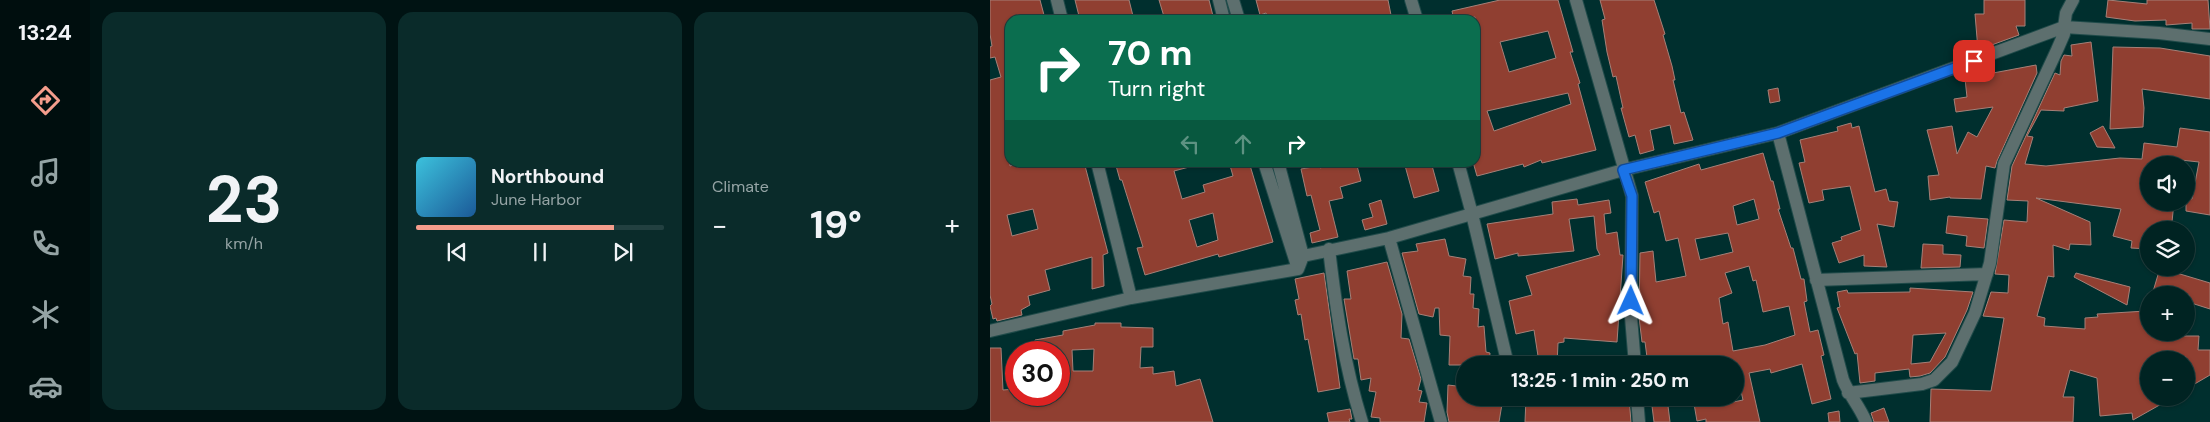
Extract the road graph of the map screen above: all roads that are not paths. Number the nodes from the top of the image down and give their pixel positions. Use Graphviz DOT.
graph roads {
  1 [pos="1057,0"];
  2 [pos="1219,0"];
  3 [pos="1234,0"];
  4 [pos="1411,0"];
  5 [pos="1576,0"];
  6 [pos="2060,0"];
  7 [pos="2073,0"];
  8 [pos="2066,13"];
  9 [pos="1061,15"];
  10 [pos="1223,15"];
  11 [pos="1238,15"];
  12 [pos="1416,15"];
  13 [pos="2064,27"];
  14 [pos="2210,40"];
  15 [pos="1778,133"];
  16 [pos="1098,167"];
  17 [pos="1266,167"];
  18 [pos="1279,167"];
  19 [pos="1459,167"];
  20 [pos="1623,170"];
  21 [pos="1472,214"];
  22 [pos="1389,238"];
  23 [pos="1329,249"];
  24 [pos="1303,256"];
  25 [pos="1298,269"];
  26 [pos="1986,274"];
  27 [pos="1816,280"];
  28 [pos="1131,298"];
  29 [pos="990,331"];
  30 [pos="1506,356"];
  31 [pos="1634,356"];
  32 [pos="1848,393"];
  33 [pos="1638,406"];
  34 [pos="1362,422"];
  35 [pos="1441,422"];
  36 [pos="1640,422"];
  37 [pos="1866,422"];
  1 -- 9 [label="street"];
  2 -- 10 [label="street"];
  3 -- 11 [label="street"];
  4 -- 12 [label="street"];
  5 -- 20 [label="street"];
  6 -- 8 [label="street"];
  7 -- 8 [label="street"];
  8 -- 13 [label="street"];
  13 -- 14 [label="street"];
  13 -- 15 [label="street"];
  13 -- 26 [label="street"];
  15 -- 20 [label="street"];
  15 -- 27 [label="street"];
  16 -- 28 [label="street"];
  17 -- 25 [label="street"];
  18 -- 24 [label="street"];
  19 -- 21 [label="street"];
  20 -- 21 [label="street"];
  20 -- 31 [label="street"];
  21 -- 22 [label="street"];
  21 -- 30 [label="street"];
  22 -- 23 [label="street"];
  22 -- 35 [label="street"];
  23 -- 24 [label="street"];
  23 -- 34 [label="street"];
  24 -- 25 [label="street"];
  25 -- 28 [label="street"];
  26 -- 27 [label="street"];
  26 -- 32 [label="street"];
  27 -- 32 [label="street"];
  28 -- 29 [label="street"];
  32 -- 37 [label="street"];
  33 -- 36 [label="street"];
}
